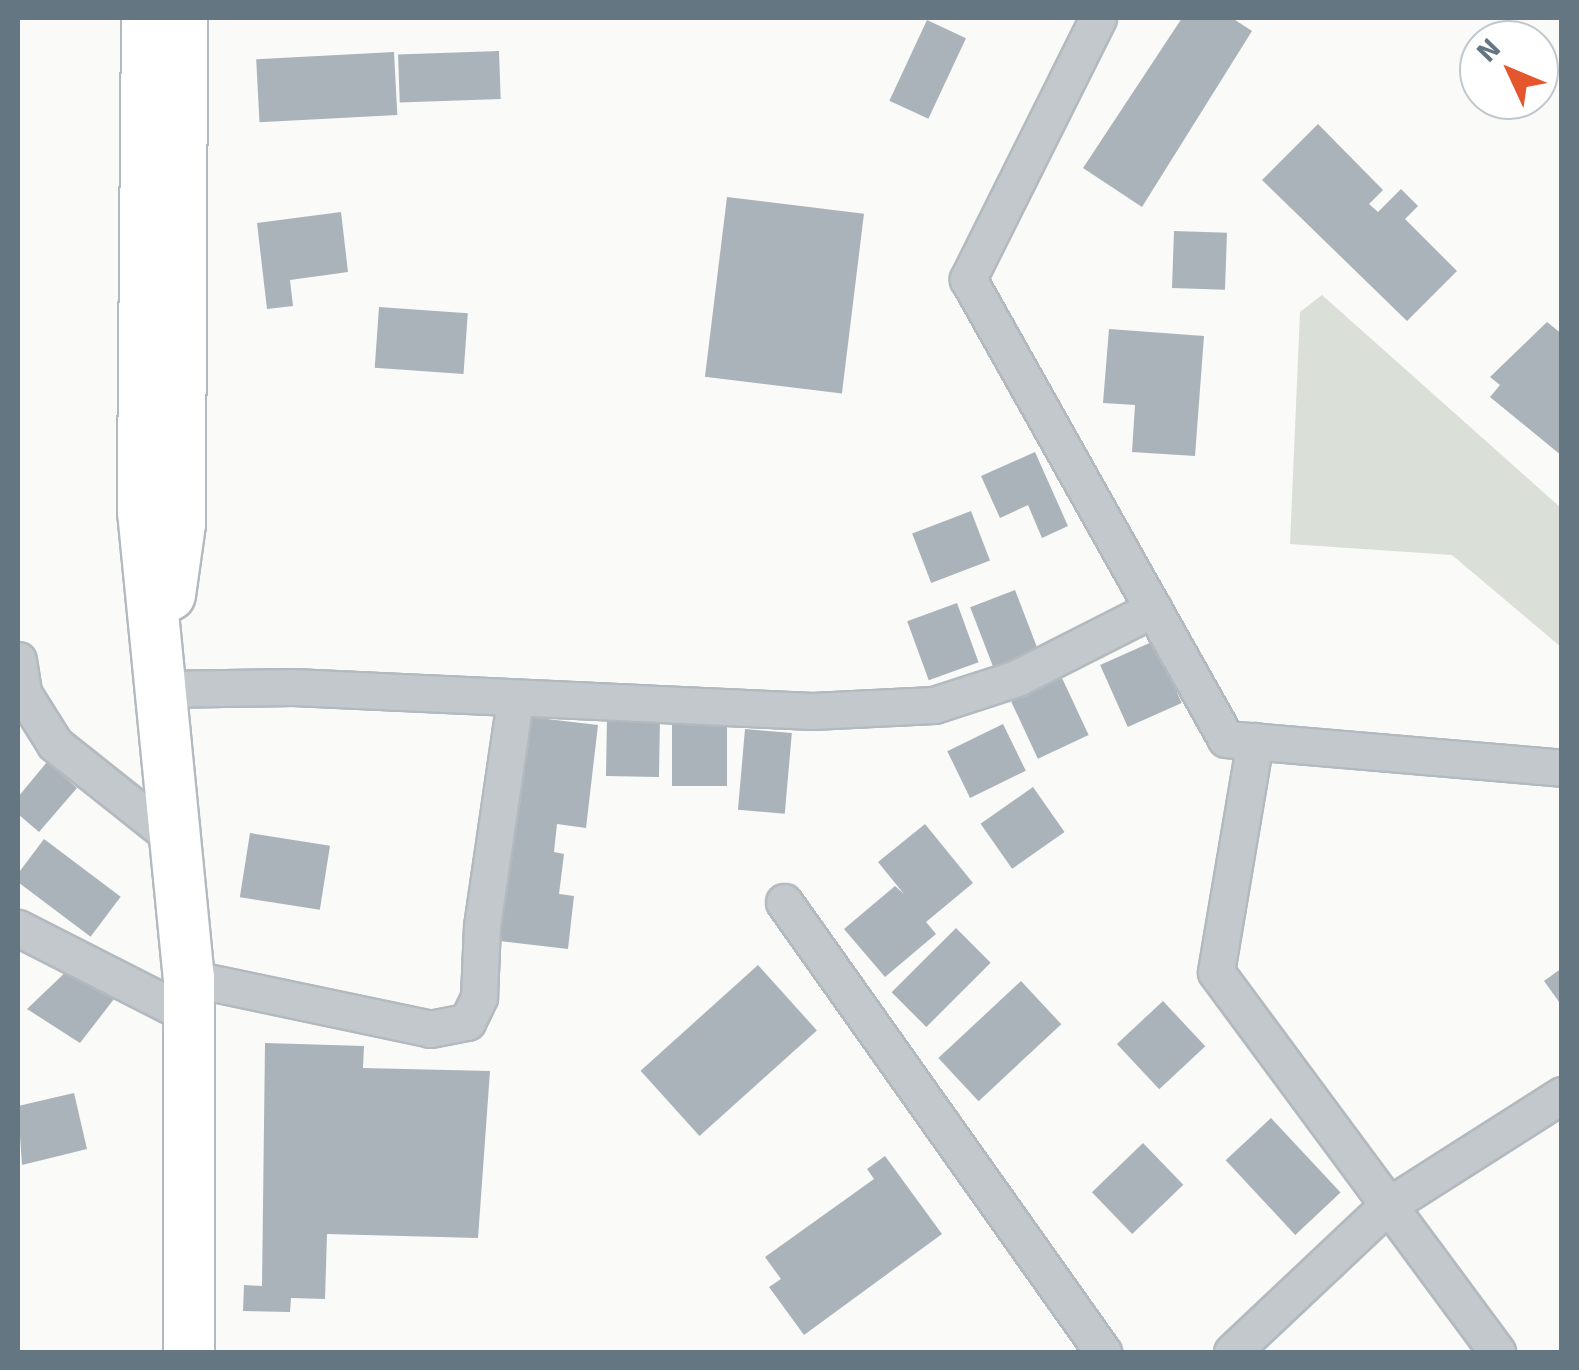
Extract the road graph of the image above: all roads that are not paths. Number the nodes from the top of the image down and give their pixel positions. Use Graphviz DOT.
graph roads {
  1 [pos="147,18"];
  2 [pos="182,18"];
  3 [pos="1098,18"];
  4 [pos="1154,609"];
  5 [pos="18,663"];
  6 [pos="157,689"];
  7 [pos="515,700"];
  8 [pos="1256,741"];
  9 [pos="1562,768"];
  10 [pos="173,838"];
  11 [pos="784,902"];
  12 [pos="18,928"];
  13 [pos="190,996"];
  14 [pos="1562,1095"];
  15 [pos="1386,1207"];
  16 [pos="189,1352"];
  17 [pos="1103,1352"];
  18 [pos="1232,1352"];
  19 [pos="1496,1352"];
  1 -- 6 [label="main road"];
  2 -- 6 [label="main road"];
  3 -- 4 [label="street"];
  4 -- 7 [label="street"];
  4 -- 8 [label="street"];
  5 -- 10 [label="street"];
  6 -- 7 [label="street"];
  6 -- 10 [label="main road"];
  7 -- 13 [label="street"];
  8 -- 9 [label="street"];
  8 -- 15 [label="street"];
  10 -- 13 [label="main road"];
  11 -- 17 [label="street"];
  12 -- 13 [label="street"];
  13 -- 16 [label="main road"];
  14 -- 15 [label="street"];
  15 -- 18 [label="street"];
  15 -- 19 [label="street"];
}
